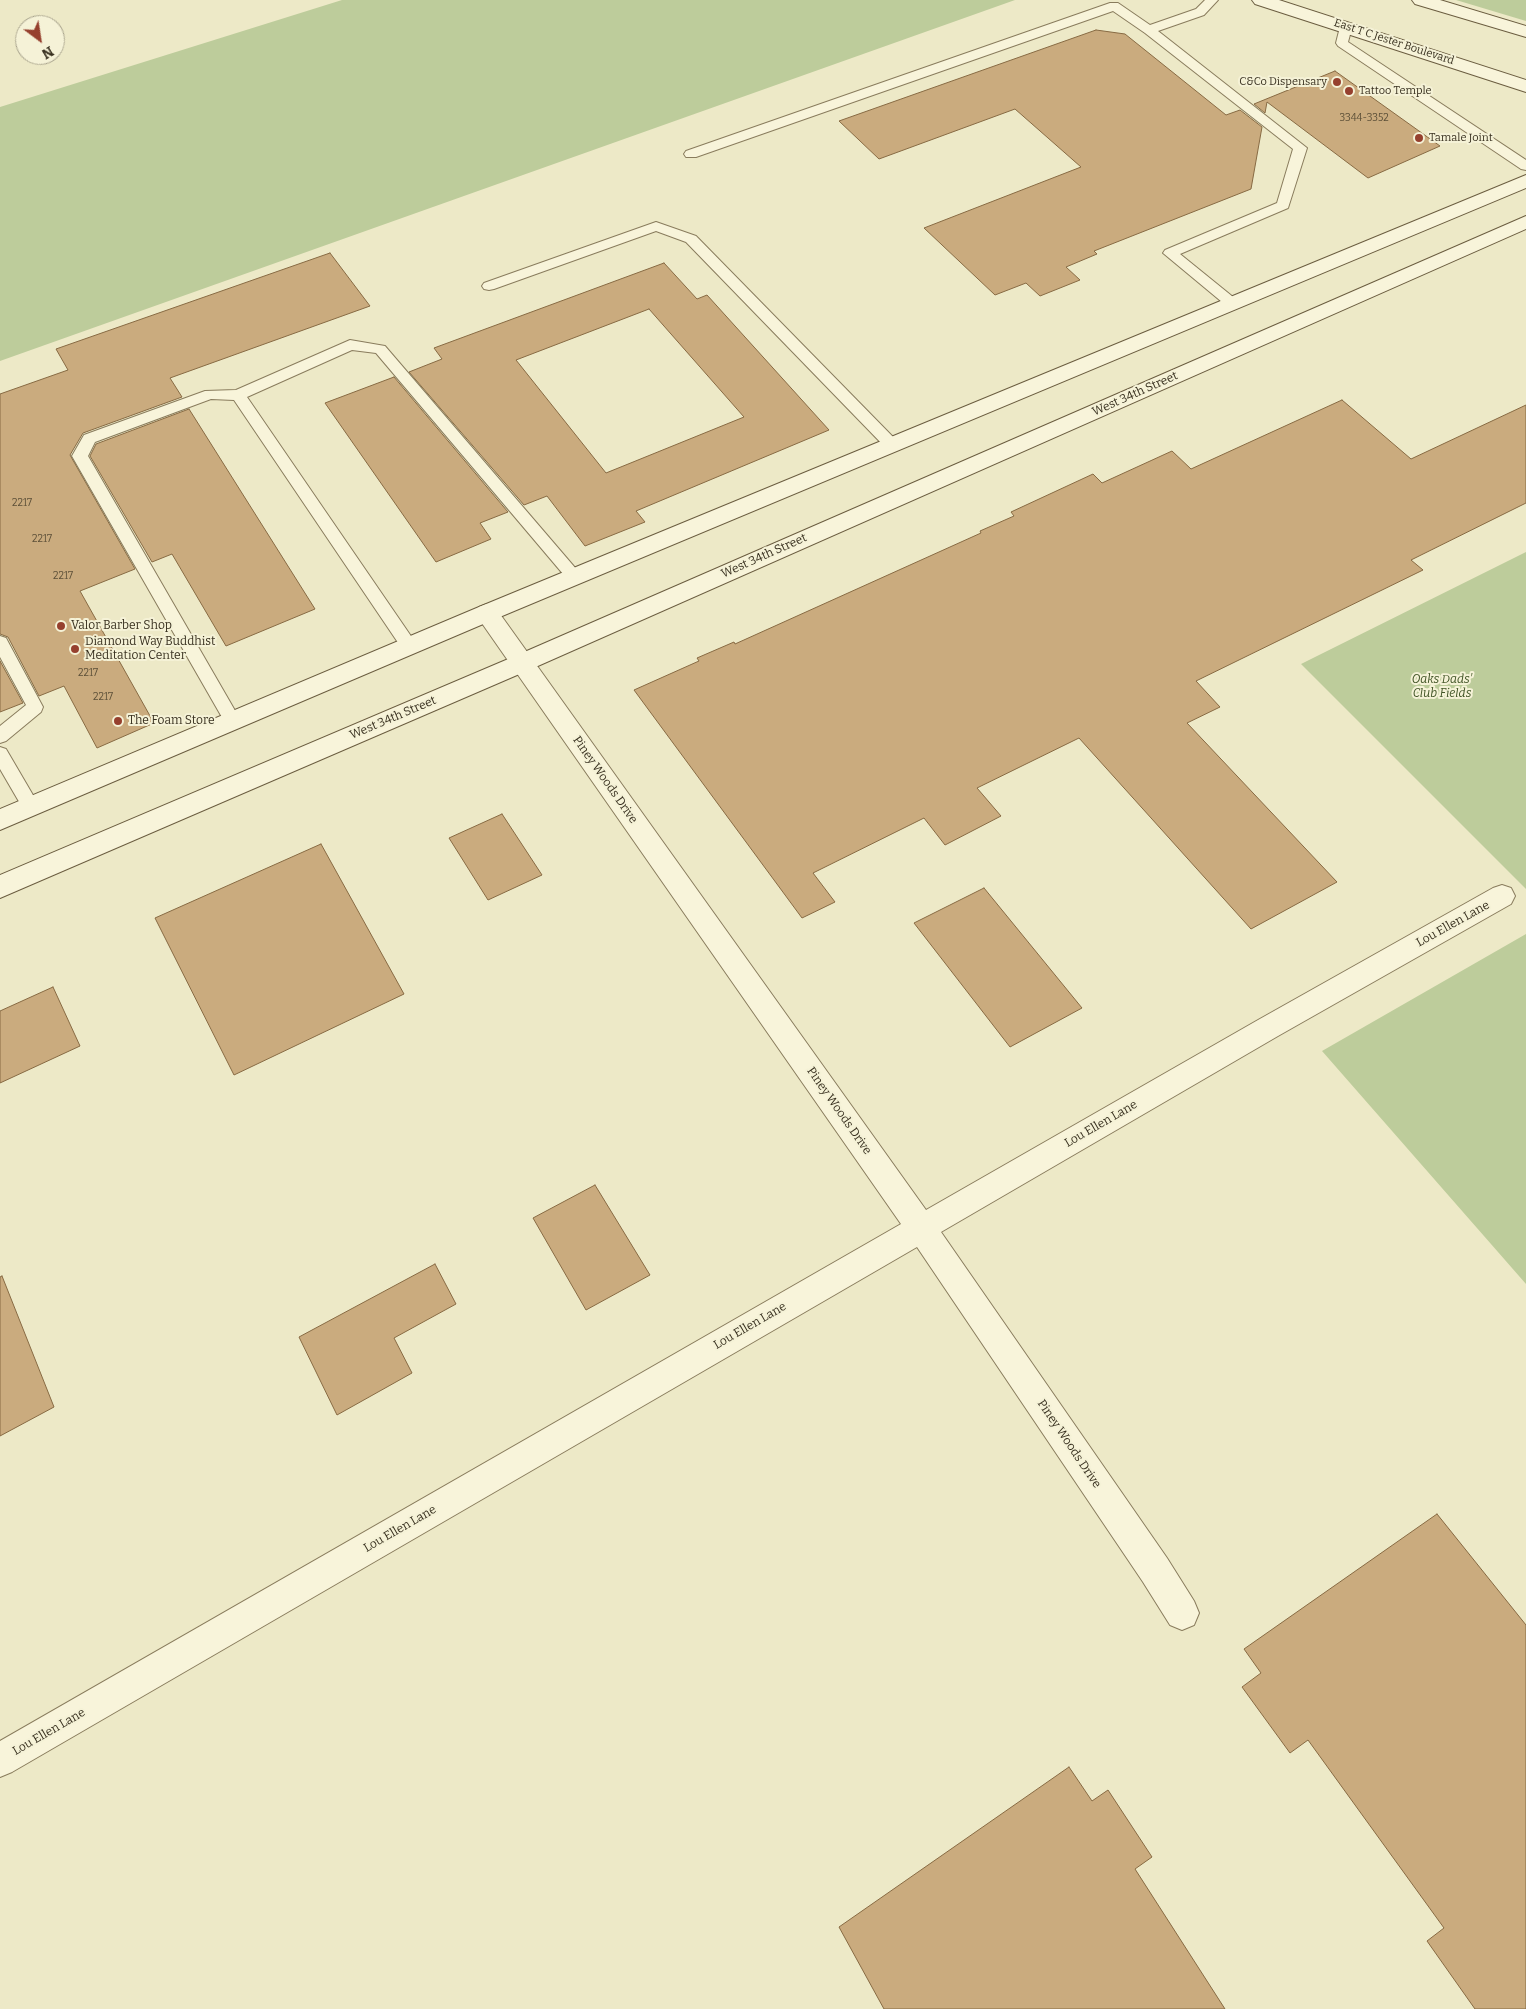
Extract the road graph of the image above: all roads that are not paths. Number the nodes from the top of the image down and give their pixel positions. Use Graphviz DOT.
graph roads {
  1 [pos="1212,0"];
  2 [pos="1261,0"];
  3 [pos="1421,0"];
  4 [pos="1346,27"];
  5 [pos="1149,30"];
  6 [pos="1526,32"];
  7 [pos="1526,86"];
  8 [pos="691,154"];
  9 [pos="1526,166"];
  10 [pos="1526,181"];
  11 [pos="1526,222"];
  12 [pos="489,286"];
  13 [pos="1250,319"];
  14 [pos="238,395"];
  15 [pos="892,445"];
  16 [pos="576,577"];
  17 [pos="487,614"];
  18 [pos="0,642"];
  19 [pos="409,646"];
  20 [pos="522,663"];
  21 [pos="233,721"];
  22 [pos="0,736"];
  23 [pos="1,759"];
  24 [pos="31,807"];
  25 [pos="0,820"];
  26 [pos="0,887"];
  27 [pos="1502,896"];
  28 [pos="921,1228"];
  29 [pos="1182,1613"];
  30 [pos="0,1760"];
  1 -- 5 [label="lane"];
  2 -- 4 [label="main road, East T C Jester Boulevard"];
  3 -- 6 [label="main road"];
  4 -- 7 [label="main road, East T C Jester Boulevard"];
  4 -- 9 [label="lane"];
  5 -- 8 [label="lane"];
  5 -- 13 [label="lane"];
  10 -- 13 [label="main road, West 34th Street"];
  11 -- 13 [label="main road, West 34th Street"];
  12 -- 15 [label="lane"];
  13 -- 15 [label="main road, West 34th Street"];
  13 -- 20 [label="main road, West 34th Street"];
  14 -- 16 [label="lane"];
  14 -- 19 [label="lane"];
  14 -- 21 [label="lane"];
  15 -- 16 [label="main road, West 34th Street"];
  16 -- 17 [label="main road, West 34th Street"];
  17 -- 19 [label="main road, West 34th Street"];
  17 -- 20 [label="main road, Piney Woods Drive"];
  18 -- 22 [label="lane"];
  19 -- 21 [label="main road, West 34th Street"];
  20 -- 26 [label="main road, West 34th Street"];
  20 -- 28 [label="main road, Piney Woods Drive"];
  21 -- 24 [label="main road, West 34th Street"];
  23 -- 24 [label="lane"];
  24 -- 25 [label="main road, West 34th Street"];
  27 -- 28 [label="main road, Lou Ellen Lane"];
  28 -- 29 [label="main road, Piney Woods Drive"];
  28 -- 30 [label="main road, Lou Ellen Lane"];
}
